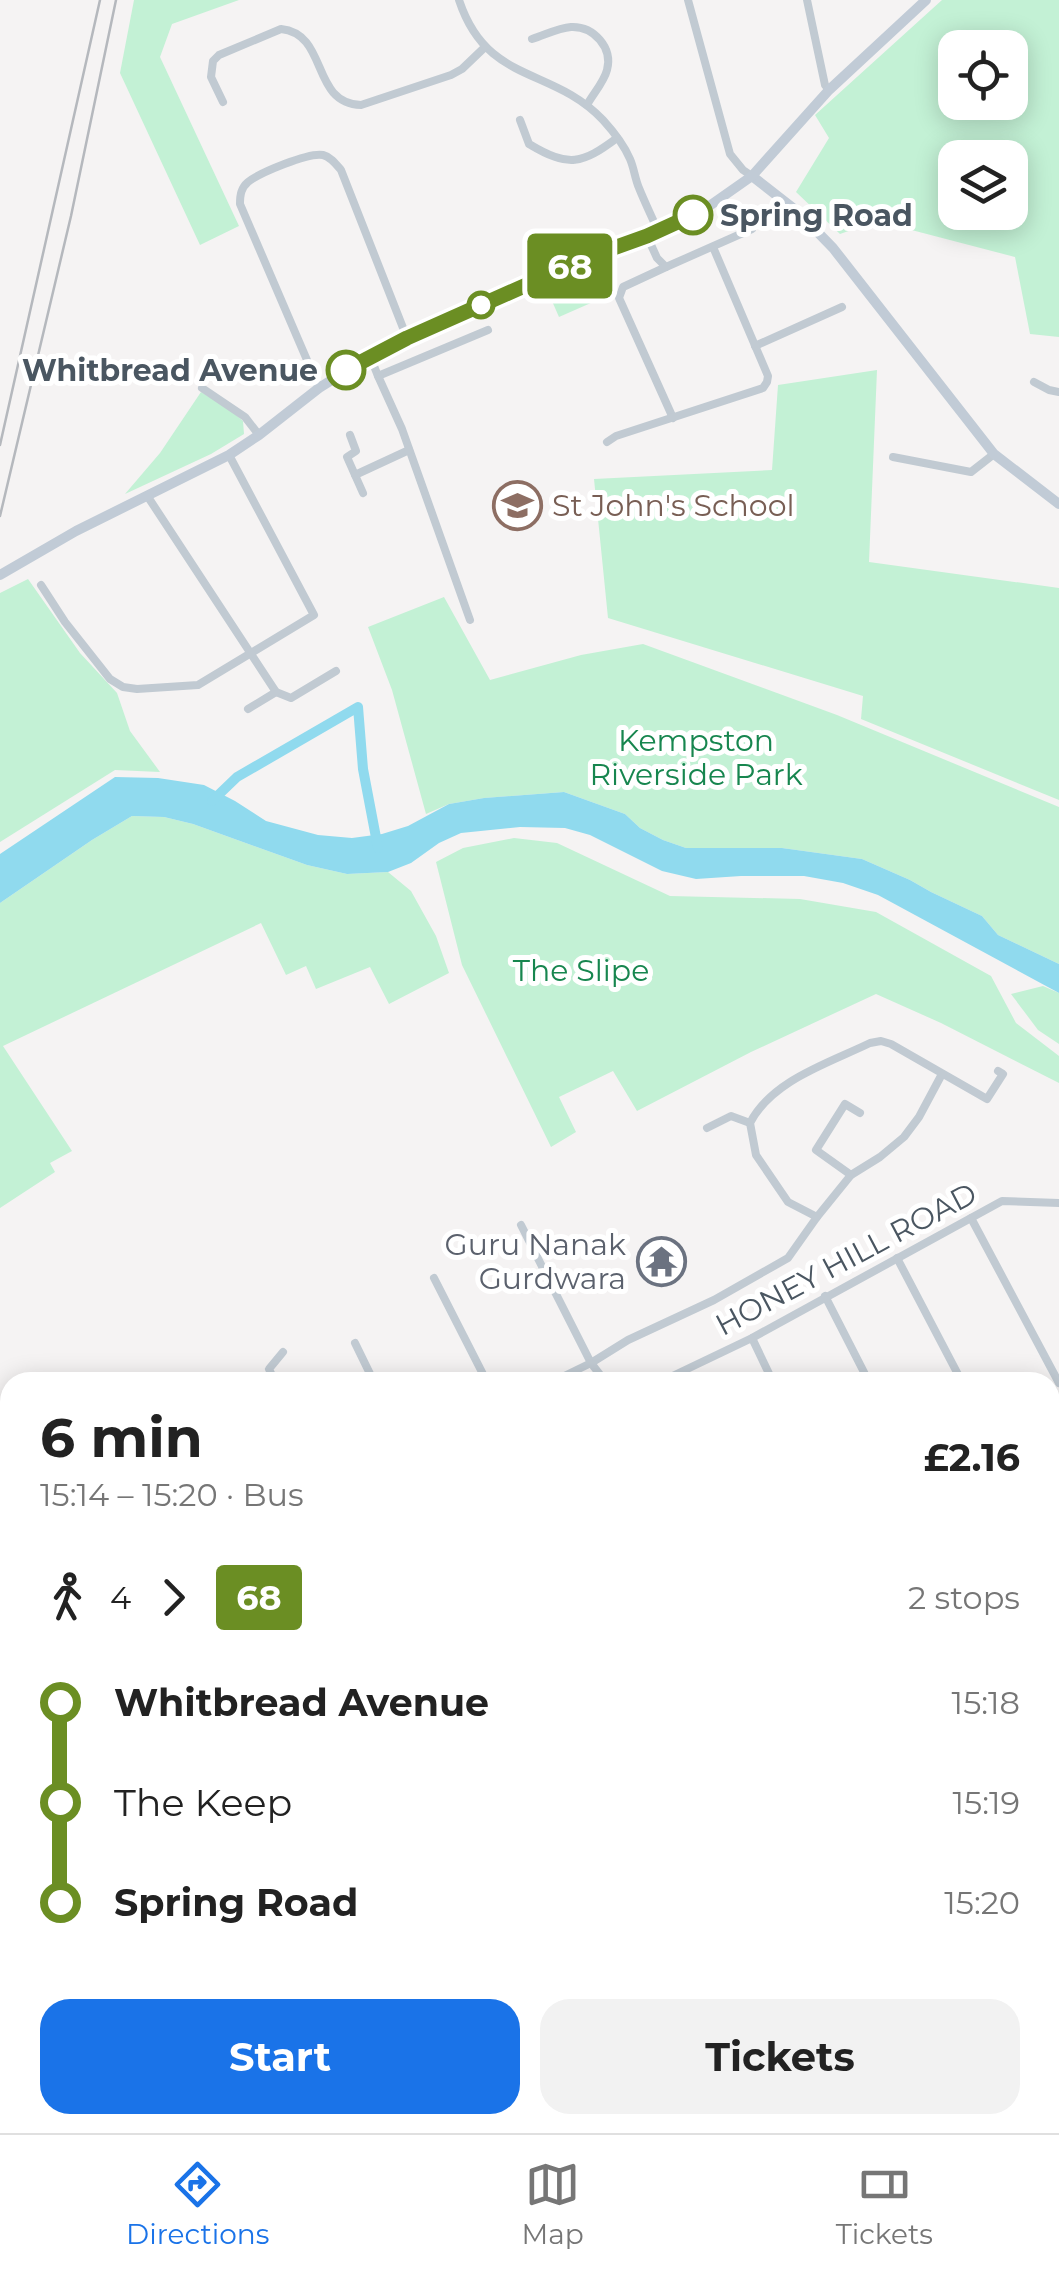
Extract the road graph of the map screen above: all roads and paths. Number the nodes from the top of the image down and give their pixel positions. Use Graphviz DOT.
graph roads {
  1 [pos="459,0"];
  2 [pos="688,0"];
  3 [pos="806,0"];
  4 [pos="920,2"];
  5 [pos="532,39"];
  6 [pos="485,47"];
  7 [pos="225,82"];
  8 [pos="216,87"];
  9 [pos="829,90"];
  10 [pos="223,102"];
  11 [pos="587,106"];
  12 [pos="520,120"];
  13 [pos="617,138"];
  14 [pos="752,176"];
  15 [pos="752,229"];
  16 [pos="653,233"];
  17 [pos="713,247"];
  18 [pos="666,267"];
  19 [pos="842,308"];
  20 [pos="488,330"];
  21 [pos="407,338"];
  22 [pos="755,346"];
  23 [pos="370,356"];
  24 [pos="378,376"];
  25 [pos="1034,382"];
  26 [pos="202,388"];
  27 [pos="319,388"];
  28 [pos="1059,392"];
  29 [pos="673,418"];
  30 [pos="611,426"];
  31 [pos="258,435"];
  32 [pos="350,435"];
  33 [pos="616,436"];
  34 [pos="607,442"];
  35 [pos="409,450"];
  36 [pos="994,454"];
  37 [pos="229,455"];
  38 [pos="893,458"];
  39 [pos="354,476"];
  40 [pos="362,493"];
  41 [pos="148,497"];
  42 [pos="1059,504"];
  43 [pos="0,575"];
  44 [pos="41,585"];
  45 [pos="470,620"];
  46 [pos="253,653"];
  47 [pos="336,671"];
  48 [pos="276,692"];
  49 [pos="248,710"];
  50 [pos="998,1071"];
  51 [pos="942,1074"];
  52 [pos="860,1113"];
  53 [pos="750,1122"];
  54 [pos="707,1128"];
  55 [pos="851,1175"];
  56 [pos="1059,1204"];
  57 [pos="817,1217"];
  58 [pos="971,1218"];
  59 [pos="522,1225"];
  60 [pos="897,1258"];
  61 [pos="434,1278"];
  62 [pos="825,1296"];
  63 [pos="752,1338"];
  64 [pos="354,1343"];
  65 [pos="284,1352"];
  66 [pos="592,1363"];
  67 [pos="269,1372"];
  68 [pos="369,1372"];
  69 [pos="482,1372"];
  70 [pos="573,1372"];
  71 [pos="596,1372"];
  72 [pos="681,1372"];
  73 [pos="768,1372"];
  74 [pos="864,1372"];
  75 [pos="957,1372"];
  76 [pos="1053,1372"];
  1 -- 6 [label="street"];
  2 -- 14 [label="street"];
  3 -- 9 [label="street"];
  4 -- 9 [label="main road"];
  5 -- 11 [label="street"];
  6 -- 8 [label="street"];
  6 -- 11 [label="street"];
  7 -- 8 [label="street"];
  8 -- 10 [label="street"];
  9 -- 14 [label="main road"];
  11 -- 13 [label="street"];
  12 -- 13 [label="street"];
  13 -- 16 [label="street"];
  14 -- 16 [label="main road"];
  14 -- 36 [label="main road"];
  15 -- 17 [label="street"];
  16 -- 18 [label="street"];
  16 -- 21 [label="main road"];
  17 -- 18 [label="street"];
  17 -- 22 [label="street"];
  18 -- 29 [label="street"];
  19 -- 22 [label="street"];
  20 -- 24 [label="street"];
  21 -- 23 [label="main road"];
  21 -- 27 [label="street"];
  22 -- 29 [label="street"];
  23 -- 24 [label="street"];
  23 -- 27 [label="main road"];
  24 -- 35 [label="street"];
  25 -- 28 [label="street"];
  26 -- 31 [label="street"];
  27 -- 31 [label="main road"];
  29 -- 33 [label="street"];
  30 -- 33 [label="street"];
  31 -- 37 [label="main road"];
  32 -- 39 [label="street"];
  33 -- 34 [label="street"];
  35 -- 39 [label="street"];
  35 -- 45 [label="street"];
  36 -- 38 [label="street"];
  36 -- 42 [label="main road"];
  37 -- 41 [label="main road"];
  37 -- 46 [label="street"];
  39 -- 40 [label="street"];
  41 -- 43 [label="main road"];
  41 -- 46 [label="street"];
  44 -- 46 [label="street"];
  46 -- 48 [label="street"];
  47 -- 48 [label="street"];
  48 -- 49 [label="street"];
  50 -- 51 [label="street"];
  51 -- 53 [label="street"];
  51 -- 55 [label="street"];
  52 -- 55 [label="street"];
  53 -- 54 [label="street"];
  53 -- 57 [label="street"];
  55 -- 57 [label="street"];
  56 -- 58 [label="street, HONEY HILL ROAD"];
  57 -- 66 [label="street"];
  58 -- 60 [label="street, HONEY HILL ROAD"];
  58 -- 76 [label="street"];
  59 -- 66 [label="street"];
  60 -- 62 [label="street, HONEY HILL ROAD"];
  60 -- 75 [label="street"];
  61 -- 69 [label="street"];
  62 -- 63 [label="street, HONEY HILL ROAD"];
  62 -- 74 [label="street"];
  63 -- 72 [label="street, HONEY HILL ROAD"];
  63 -- 73 [label="street"];
  64 -- 68 [label="street"];
  65 -- 67 [label="street"];
  66 -- 70 [label="street"];
  66 -- 71 [label="street"];
}
